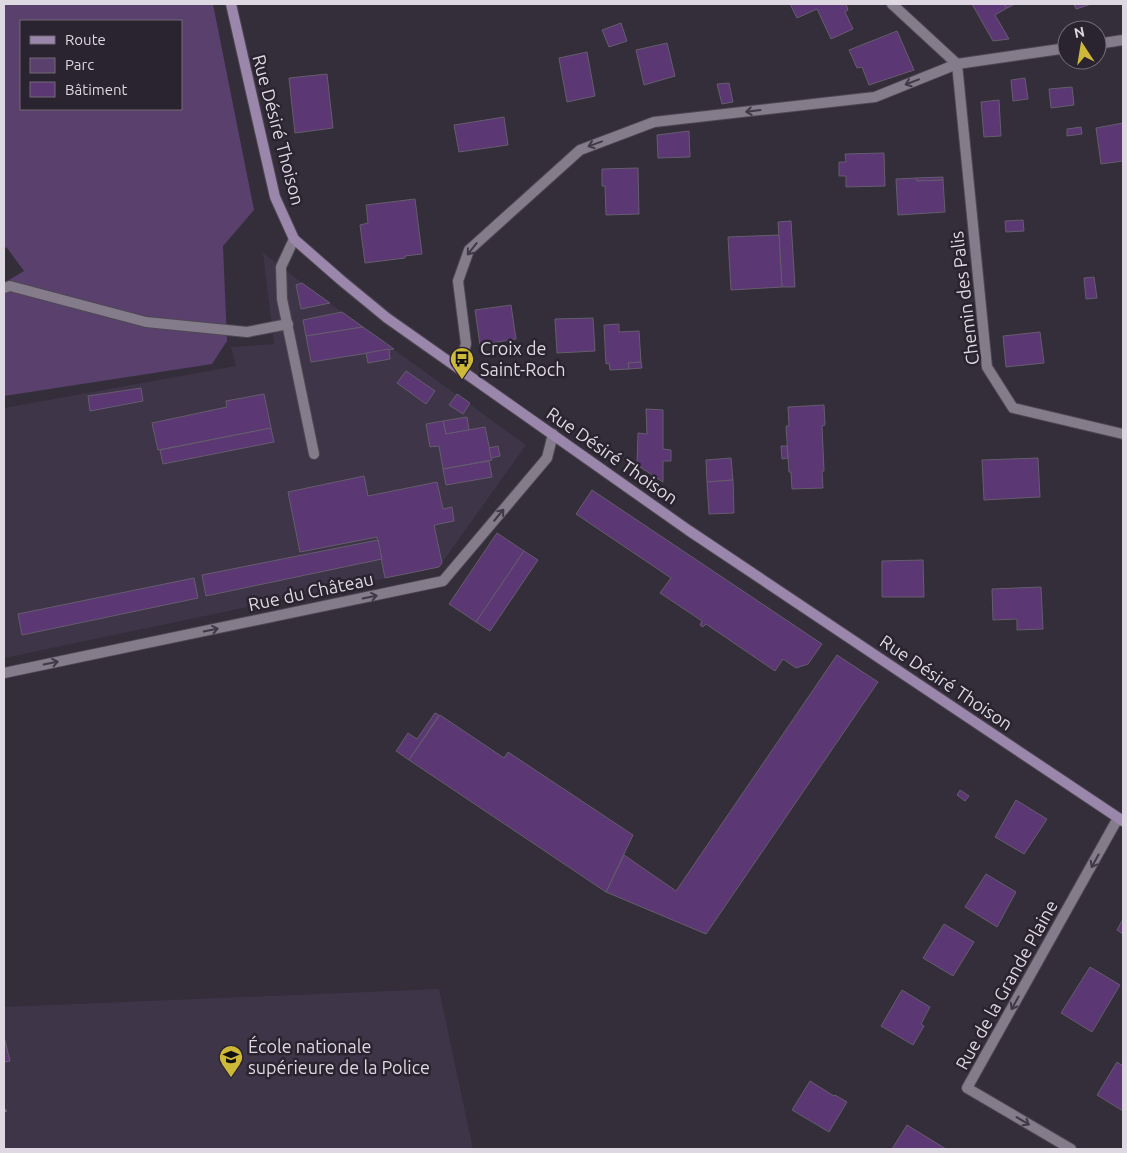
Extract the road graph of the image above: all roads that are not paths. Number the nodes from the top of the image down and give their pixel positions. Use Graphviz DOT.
graph roads {
  1 [pos="231,4"];
  2 [pos="892,4"];
  3 [pos="1123,40"];
  4 [pos="1107,42"];
  5 [pos="1057,49"];
  6 [pos="957,64"];
  7 [pos="294,239"];
  8 [pos="4,288"];
  9 [pos="288,324"];
  10 [pos="459,368"];
  11 [pos="553,434"];
  12 [pos="1123,434"];
  13 [pos="314,454"];
  14 [pos="4,673"];
  15 [pos="1121,820"];
  16 [pos="1071,1149"];
  1 -- 7 [label="street, Rue Désiré Thoison"];
  2 -- 6 [label="street"];
  3 -- 4 [label="street"];
  5 -- 6 [label="street"];
  6 -- 10 [label="street, one-way"];
  6 -- 12 [label="street, Chemin des Palis"];
  7 -- 9 [label="street"];
  7 -- 10 [label="street, Rue Désiré Thoison"];
  8 -- 9 [label="street"];
  9 -- 13 [label="street"];
  10 -- 11 [label="street, Rue Désiré Thoison"];
  14 -- 11 [label="street, Rue du Château, one-way"];
  11 -- 15 [label="street, Rue Désiré Thoison"];
  15 -- 16 [label="street, Rue de la Grande Plaine, one-way"];
}
